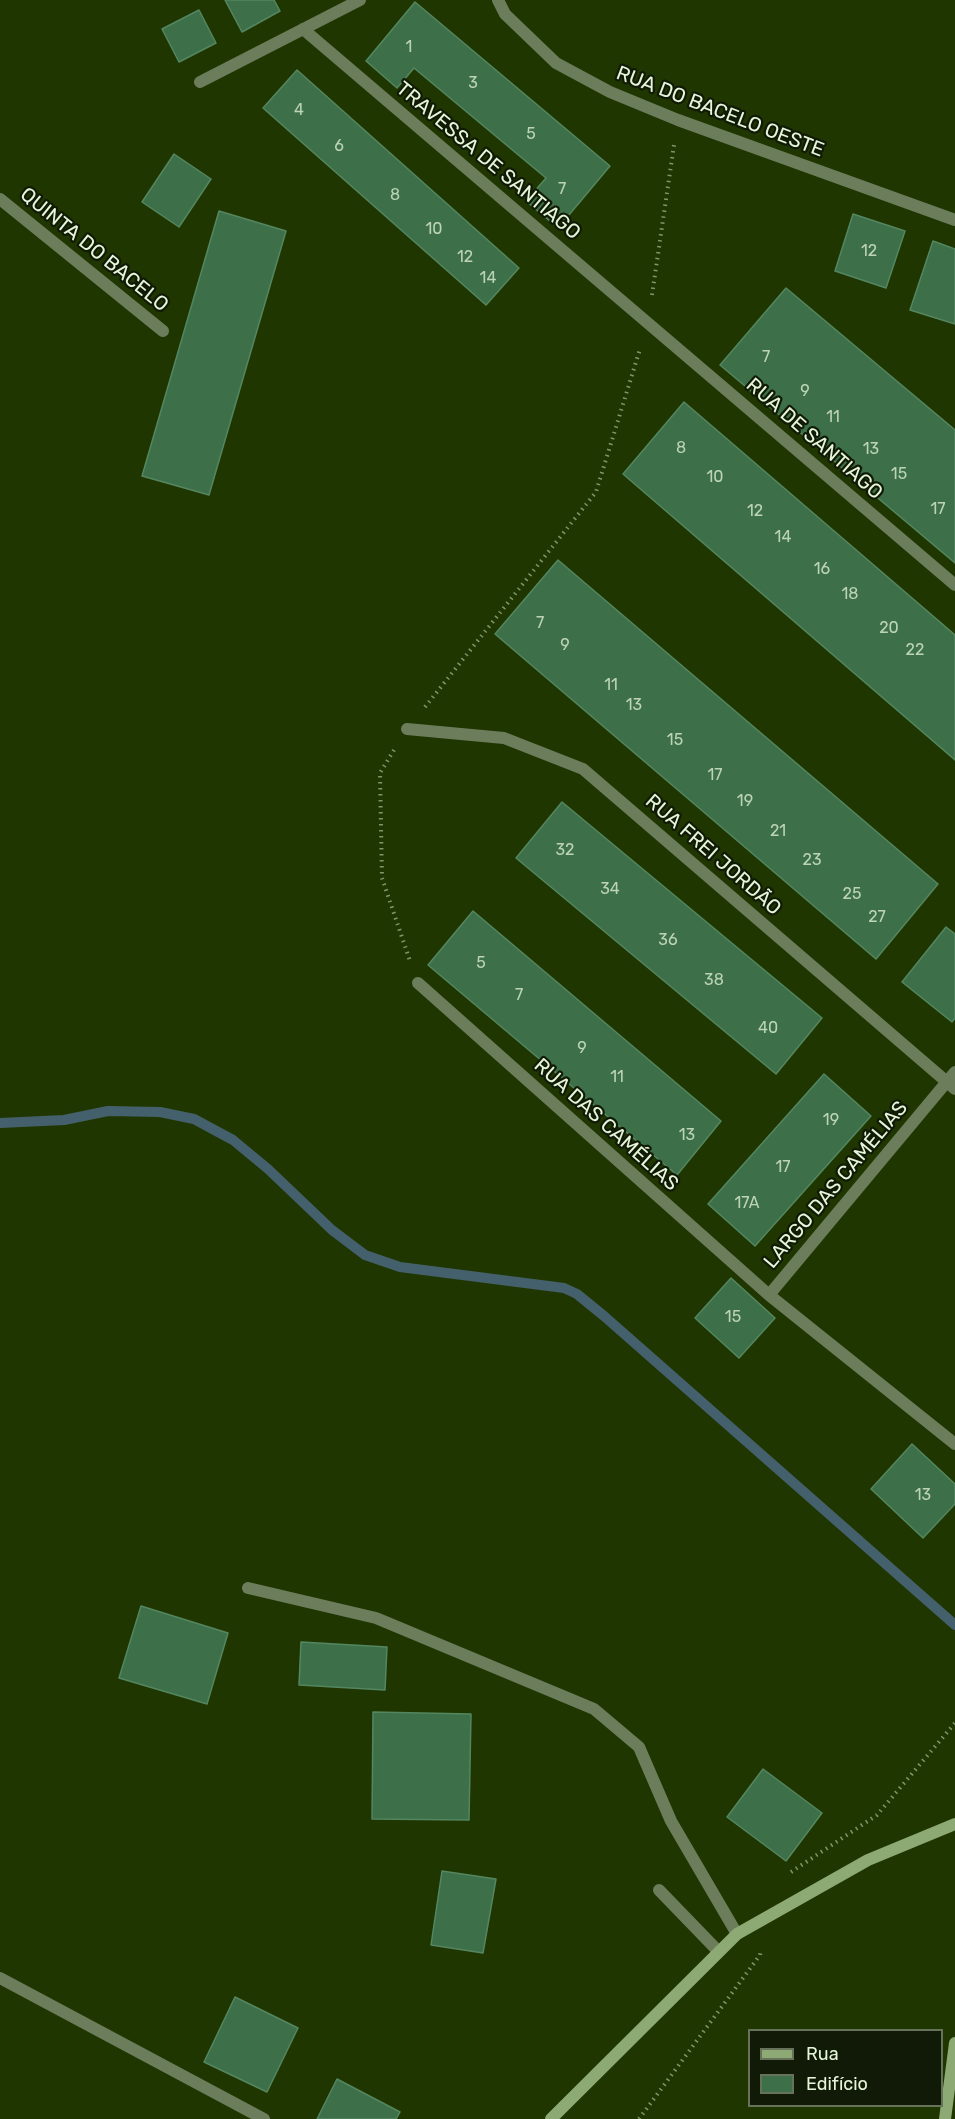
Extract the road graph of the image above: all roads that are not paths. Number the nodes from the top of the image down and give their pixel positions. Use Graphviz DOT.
graph roads {
  1 [pos="360,0"];
  2 [pos="498,0"];
  3 [pos="303,29"];
  4 [pos="200,82"];
  5 [pos="0,199"];
  6 [pos="955,220"];
  7 [pos="648,322"];
  8 [pos="163,331"];
  9 [pos="955,585"];
  10 [pos="407,729"];
  11 [pos="418,983"];
  12 [pos="952,1081"];
  13 [pos="769,1295"];
  14 [pos="955,1444"];
  15 [pos="248,1588"];
  16 [pos="955,1824"];
  17 [pos="659,1890"];
  18 [pos="737,1934"];
  19 [pos="718,1952"];
  20 [pos="0,1978"];
  21 [pos="955,2043"];
  22 [pos="264,2119"];
  23 [pos="551,2119"];
  24 [pos="945,2119"];
  1 -- 3 [label="street"];
  2 -- 6 [label="street, RUA DO BACELO OESTE"];
  3 -- 4 [label="street"];
  3 -- 7 [label="street, TRAVESSA DE SANTIAGO"];
  5 -- 8 [label="street, QUINTA DO BACELO"];
  7 -- 9 [label="street, RUA DE SANTIAGO"];
  10 -- 12 [label="street, RUA FREI JORDÃO"];
  11 -- 13 [label="street, RUA DAS CAMÉLIAS"];
  12 -- 13 [label="street, LARGO DAS CAMÉLIAS"];
  13 -- 14 [label="street, LARGO DAS CAMÉLIAS"];
  15 -- 18 [label="street"];
  16 -- 18 [label="street"];
  17 -- 19 [label="street"];
  18 -- 19 [label="street"];
  19 -- 23 [label="street"];
  20 -- 22 [label="street"];
  21 -- 24 [label="street"];
}
